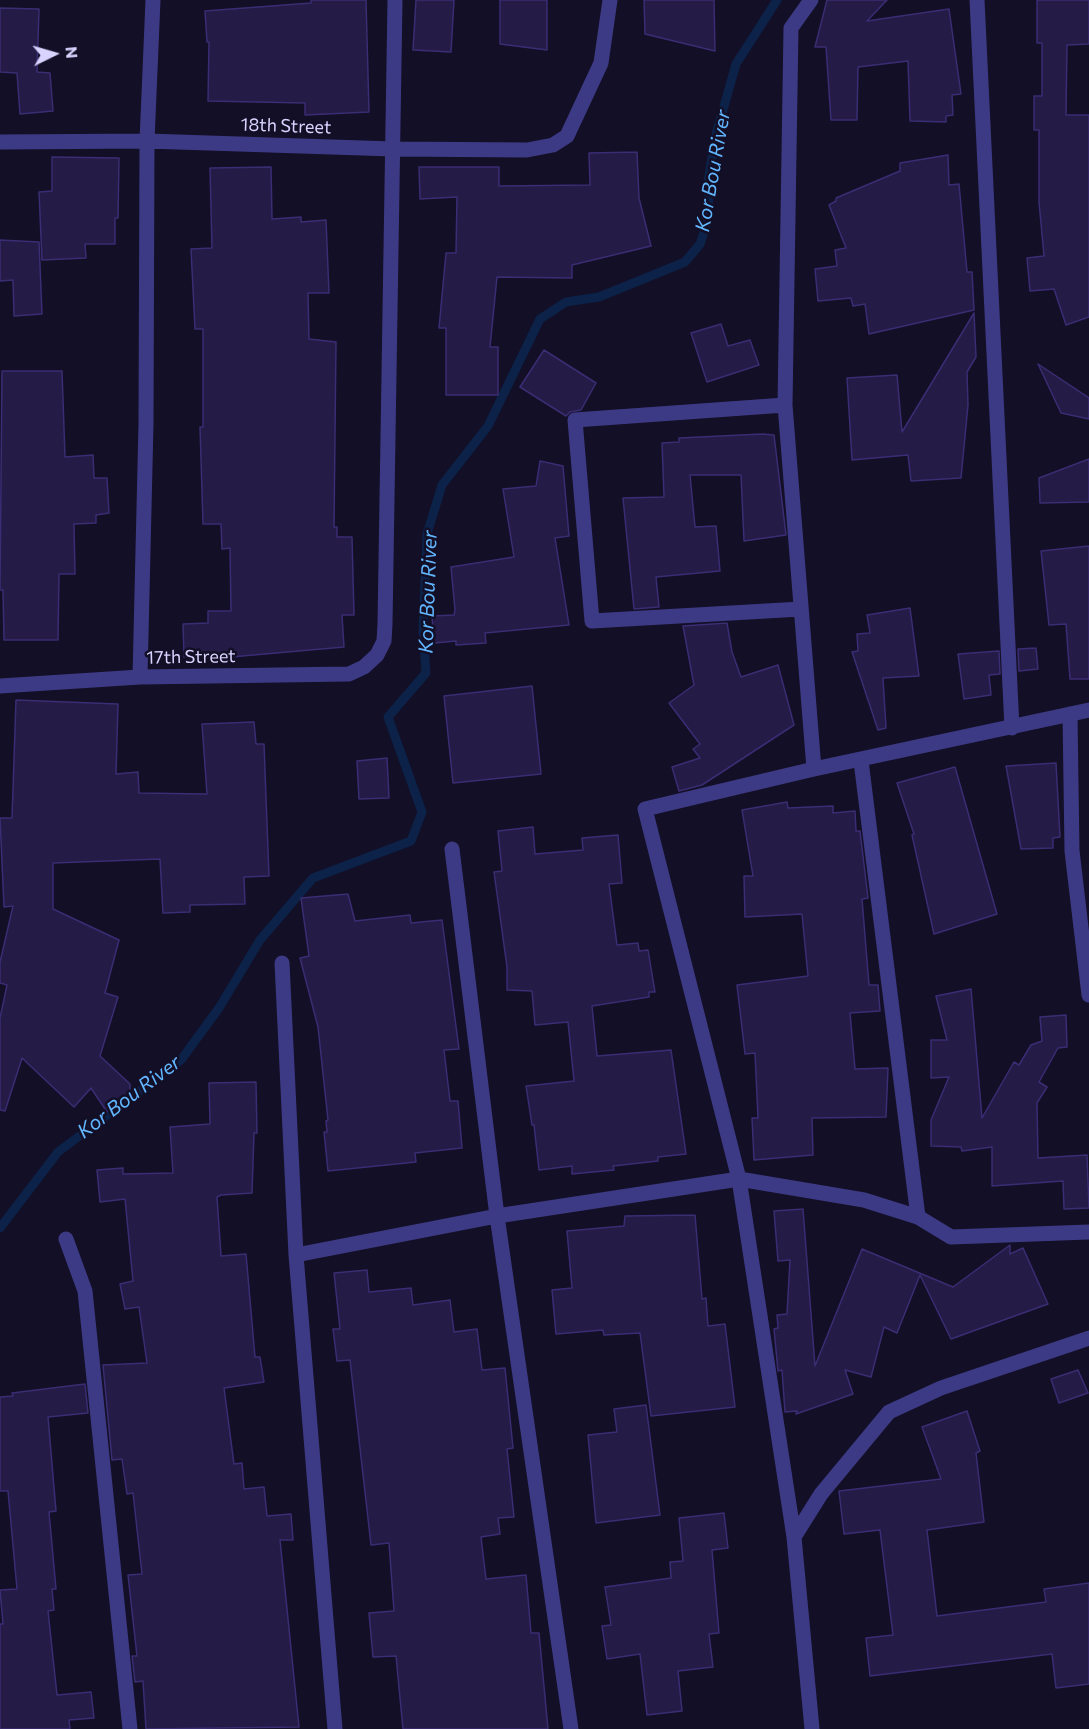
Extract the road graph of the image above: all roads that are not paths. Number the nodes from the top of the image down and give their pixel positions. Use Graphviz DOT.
graph roads {
  1 [pos="153,0"];
  2 [pos="395,0"];
  3 [pos="610,0"];
  4 [pos="812,0"];
  5 [pos="977,0"];
  6 [pos="147,141"];
  7 [pos="0,142"];
  8 [pos="393,149"];
  9 [pos="785,405"];
  10 [pos="801,609"];
  11 [pos="140,677"];
  12 [pos="0,686"];
  13 [pos="1089,710"];
  14 [pos="1070,714"];
  15 [pos="1012,728"];
  16 [pos="861,760"];
  17 [pos="814,769"];
  18 [pos="452,849"];
  19 [pos="282,963"];
  20 [pos="1089,995"];
  21 [pos="739,1179"];
  22 [pos="497,1216"];
  23 [pos="918,1217"];
  24 [pos="1089,1232"];
  25 [pos="66,1239"];
  26 [pos="296,1255"];
  27 [pos="1089,1338"];
  28 [pos="794,1537"];
  29 [pos="130,1729"];
  30 [pos="335,1729"];
  31 [pos="571,1729"];
  32 [pos="812,1729"];
  1 -- 6 [label="street"];
  2 -- 8 [label="street"];
  3 -- 8 [label="street, 18th Street"];
  4 -- 9 [label="street"];
  5 -- 15 [label="street"];
  6 -- 7 [label="street, 18th Street"];
  6 -- 8 [label="street, 18th Street"];
  6 -- 11 [label="street"];
  8 -- 11 [label="street, 17th Street"];
  9 -- 10 [label="street"];
  9 -- 10 [label="street"];
  10 -- 17 [label="street"];
  11 -- 12 [label="street, 17th Street"];
  13 -- 14 [label="street"];
  14 -- 15 [label="street"];
  14 -- 20 [label="street"];
  15 -- 16 [label="street"];
  16 -- 17 [label="street"];
  16 -- 23 [label="street"];
  17 -- 21 [label="street"];
  18 -- 22 [label="street"];
  19 -- 26 [label="street"];
  21 -- 22 [label="street"];
  21 -- 23 [label="street"];
  21 -- 28 [label="street"];
  22 -- 26 [label="street"];
  22 -- 31 [label="street"];
  23 -- 24 [label="street"];
  25 -- 29 [label="street"];
  26 -- 30 [label="street"];
  27 -- 28 [label="street"];
  28 -- 32 [label="street"];
}
